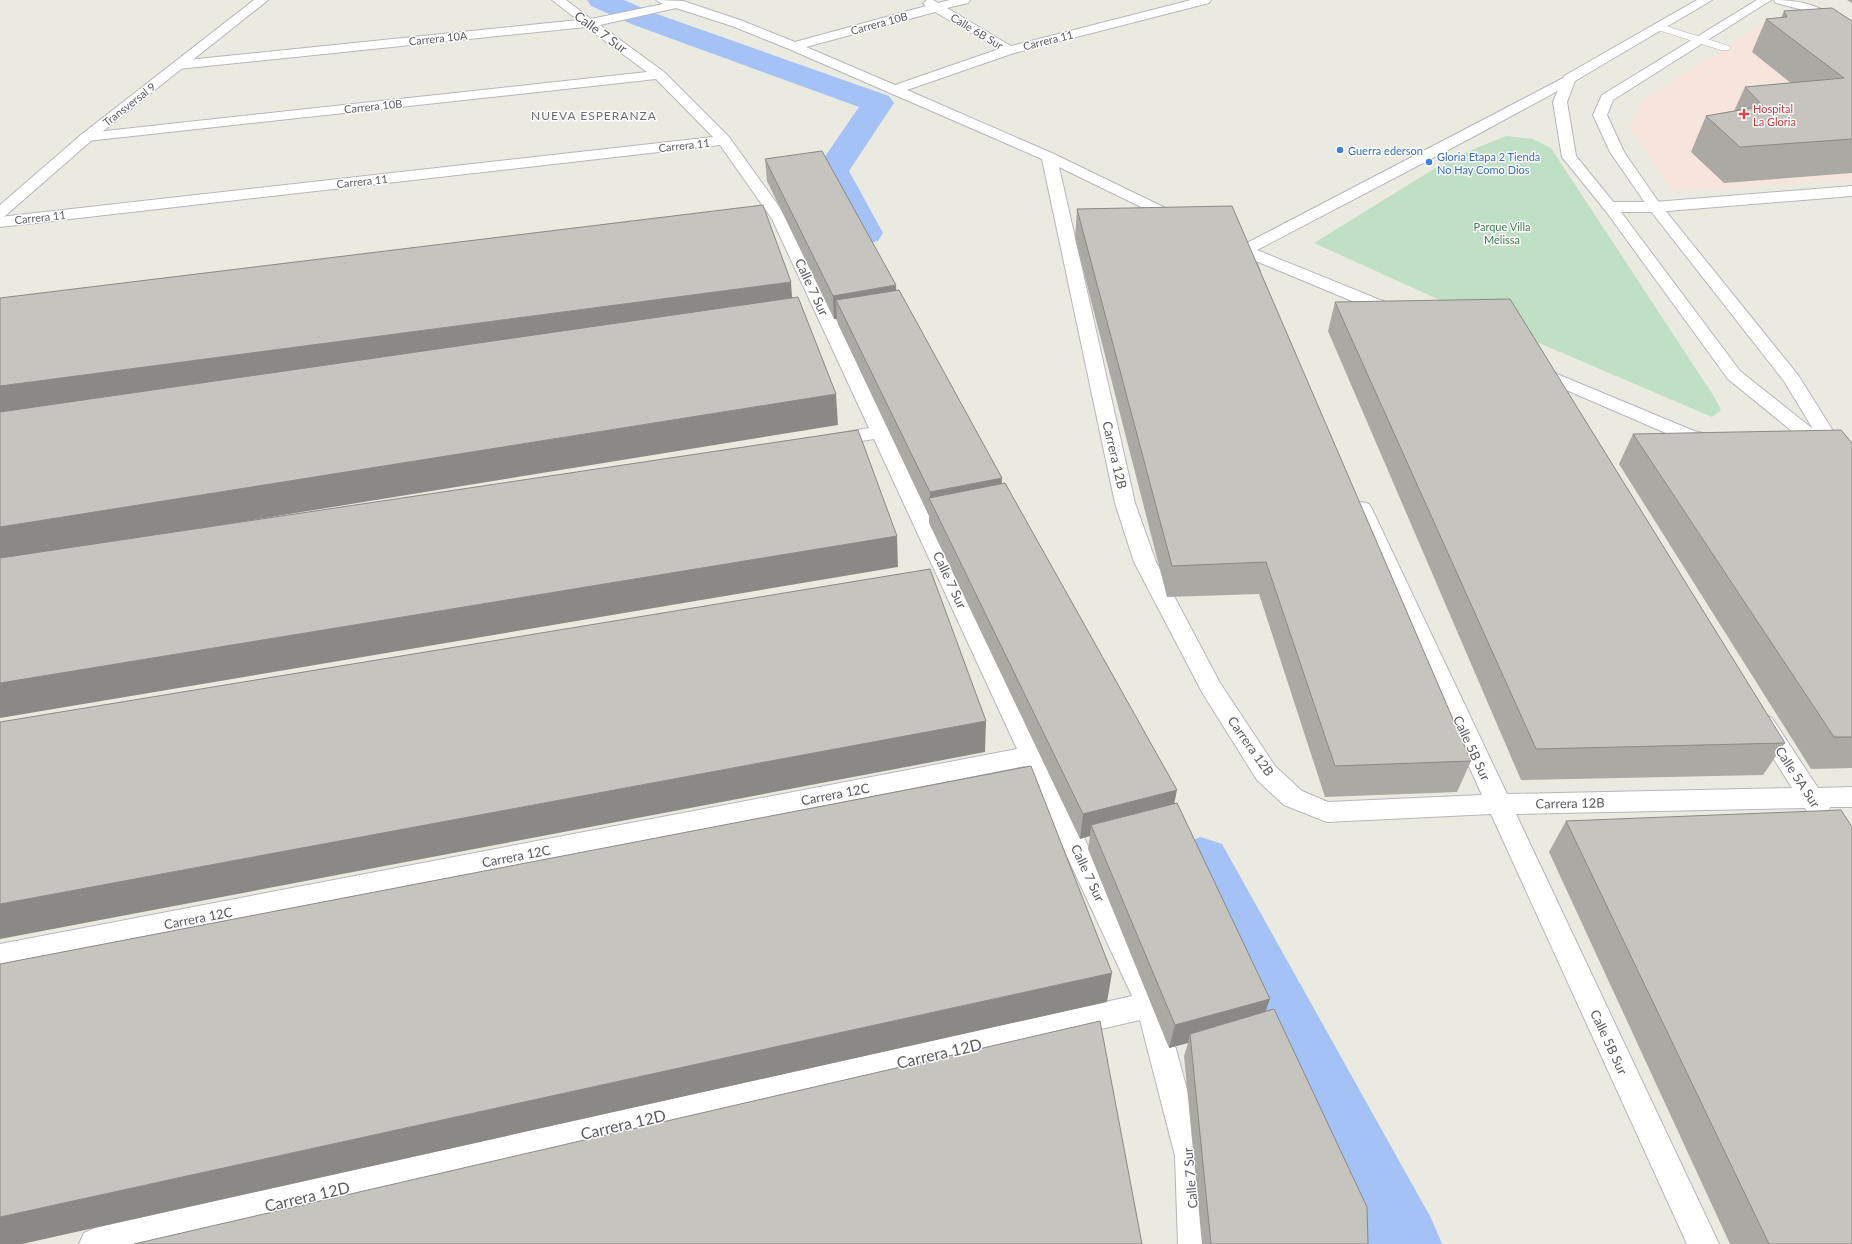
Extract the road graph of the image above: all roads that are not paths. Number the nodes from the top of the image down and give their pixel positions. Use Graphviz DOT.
graph roads {
  1 [pos="262,0"];
  2 [pos="558,0"];
  3 [pos="662,0"];
  4 [pos="696,0"];
  5 [pos="925,0"];
  6 [pos="964,0"];
  7 [pos="1205,0"];
  8 [pos="1706,0"];
  9 [pos="1765,0"];
  10 [pos="1780,0"];
  11 [pos="677,4"];
  12 [pos="936,7"];
  13 [pos="589,23"];
  14 [pos="1659,27"];
  15 [pos="1850,28"];
  16 [pos="1700,40"];
  17 [pos="794,46"];
  18 [pos="1725,48"];
  19 [pos="1009,50"];
  20 [pos="178,65"];
  21 [pos="660,75"];
  22 [pos="1569,79"];
  23 [pos="894,90"];
  24 [pos="87,138"];
  25 [pos="724,140"];
  26 [pos="1049,157"];
  27 [pos="1852,191"];
  28 [pos="1610,207"];
  29 [pos="1655,207"];
  30 [pos="0,213"];
  31 [pos="0,222"];
  32 [pos="1192,226"];
  33 [pos="1221,240"];
  34 [pos="1243,251"];
  35 [pos="1263,294"];
  36 [pos="1406,317"];
  37 [pos="1517,362"];
  38 [pos="1539,371"];
  39 [pos="1560,404"];
  40 [pos="881,432"];
  41 [pos="810,443"];
  42 [pos="1728,443"];
  43 [pos="1812,458"];
  44 [pos="1849,467"];
  45 [pos="1352,488"];
  46 [pos="948,574"];
  47 [pos="924,578"];
  48 [pos="1752,705"];
  49 [pos="1033,755"];
  50 [pos="1852,797"];
  51 [pos="1812,799"];
  52 [pos="1498,804"];
  53 [pos="1828,823"];
  54 [pos="0,956"];
  55 [pos="1150,1005"];
  56 [pos="96,1244"];
  57 [pos="1194,1244"];
  58 [pos="1703,1244"];
  1 -- 20 [label="street, Transversal 9"];
  2 -- 13 [label="street, Calle 7 Sur"];
  3 -- 11 [label="street"];
  4 -- 11 [label="street, Carrera 10A"];
  5 -- 12 [label="street, Calle 6B Sur"];
  6 -- 12 [label="street, Carrera 10B"];
  7 -- 19 [label="street, Carrera 11"];
  8 -- 14 [label="street"];
  9 -- 16 [label="street"];
  10 -- 15 [label="street"];
  11 -- 13 [label="street, Carrera 10A"];
  11 -- 17 [label="street"];
  12 -- 17 [label="street, Carrera 10B"];
  12 -- 19 [label="street, Calle 6B Sur"];
  13 -- 20 [label="street, Carrera 10A"];
  13 -- 21 [label="street, Calle 7 Sur"];
  14 -- 16 [label="lane"];
  14 -- 22 [label="street"];
  16 -- 18 [label="lane"];
  16 -- 29 [label="street"];
  17 -- 23 [label="street"];
  19 -- 23 [label="street, Carrera 11"];
  20 -- 24 [label="street, Transversal 9"];
  21 -- 24 [label="street, Carrera 10B"];
  21 -- 25 [label="street, Calle 7 Sur"];
  22 -- 28 [label="street"];
  22 -- 34 [label="street"];
  23 -- 26 [label="street"];
  24 -- 30 [label="street, Transversal 9"];
  25 -- 31 [label="street, Carrera 11"];
  25 -- 40 [label="street, Calle 7 Sur"];
  26 -- 32 [label="street"];
  26 -- 52 [label="street, Carrera 12B"];
  27 -- 29 [label="street"];
  28 -- 29 [label="street"];
  28 -- 44 [label="street"];
  29 -- 44 [label="street"];
  33 -- 34 [label="street"];
  34 -- 35 [label="street"];
  34 -- 36 [label="street"];
  37 -- 38 [label="street"];
  38 -- 39 [label="street"];
  38 -- 42 [label="street"];
  40 -- 41 [label="street"];
  40 -- 46 [label="street, Calle 7 Sur"];
  43 -- 44 [label="street"];
  45 -- 52 [label="street, Calle 5B Sur"];
  46 -- 47 [label="street"];
  46 -- 49 [label="street, Calle 7 Sur"];
  48 -- 51 [label="street, Calle 5A Sur"];
  49 -- 54 [label="street, Carrera 12C"];
  49 -- 55 [label="street, Calle 7 Sur"];
  50 -- 51 [label="street, Carrera 12B"];
  51 -- 52 [label="street, Carrera 12B"];
  51 -- 53 [label="street, Calle 5A Sur"];
  52 -- 58 [label="street, Calle 5B Sur"];
  55 -- 56 [label="street, Carrera 12D"];
  55 -- 57 [label="street, Calle 7 Sur"];
}
